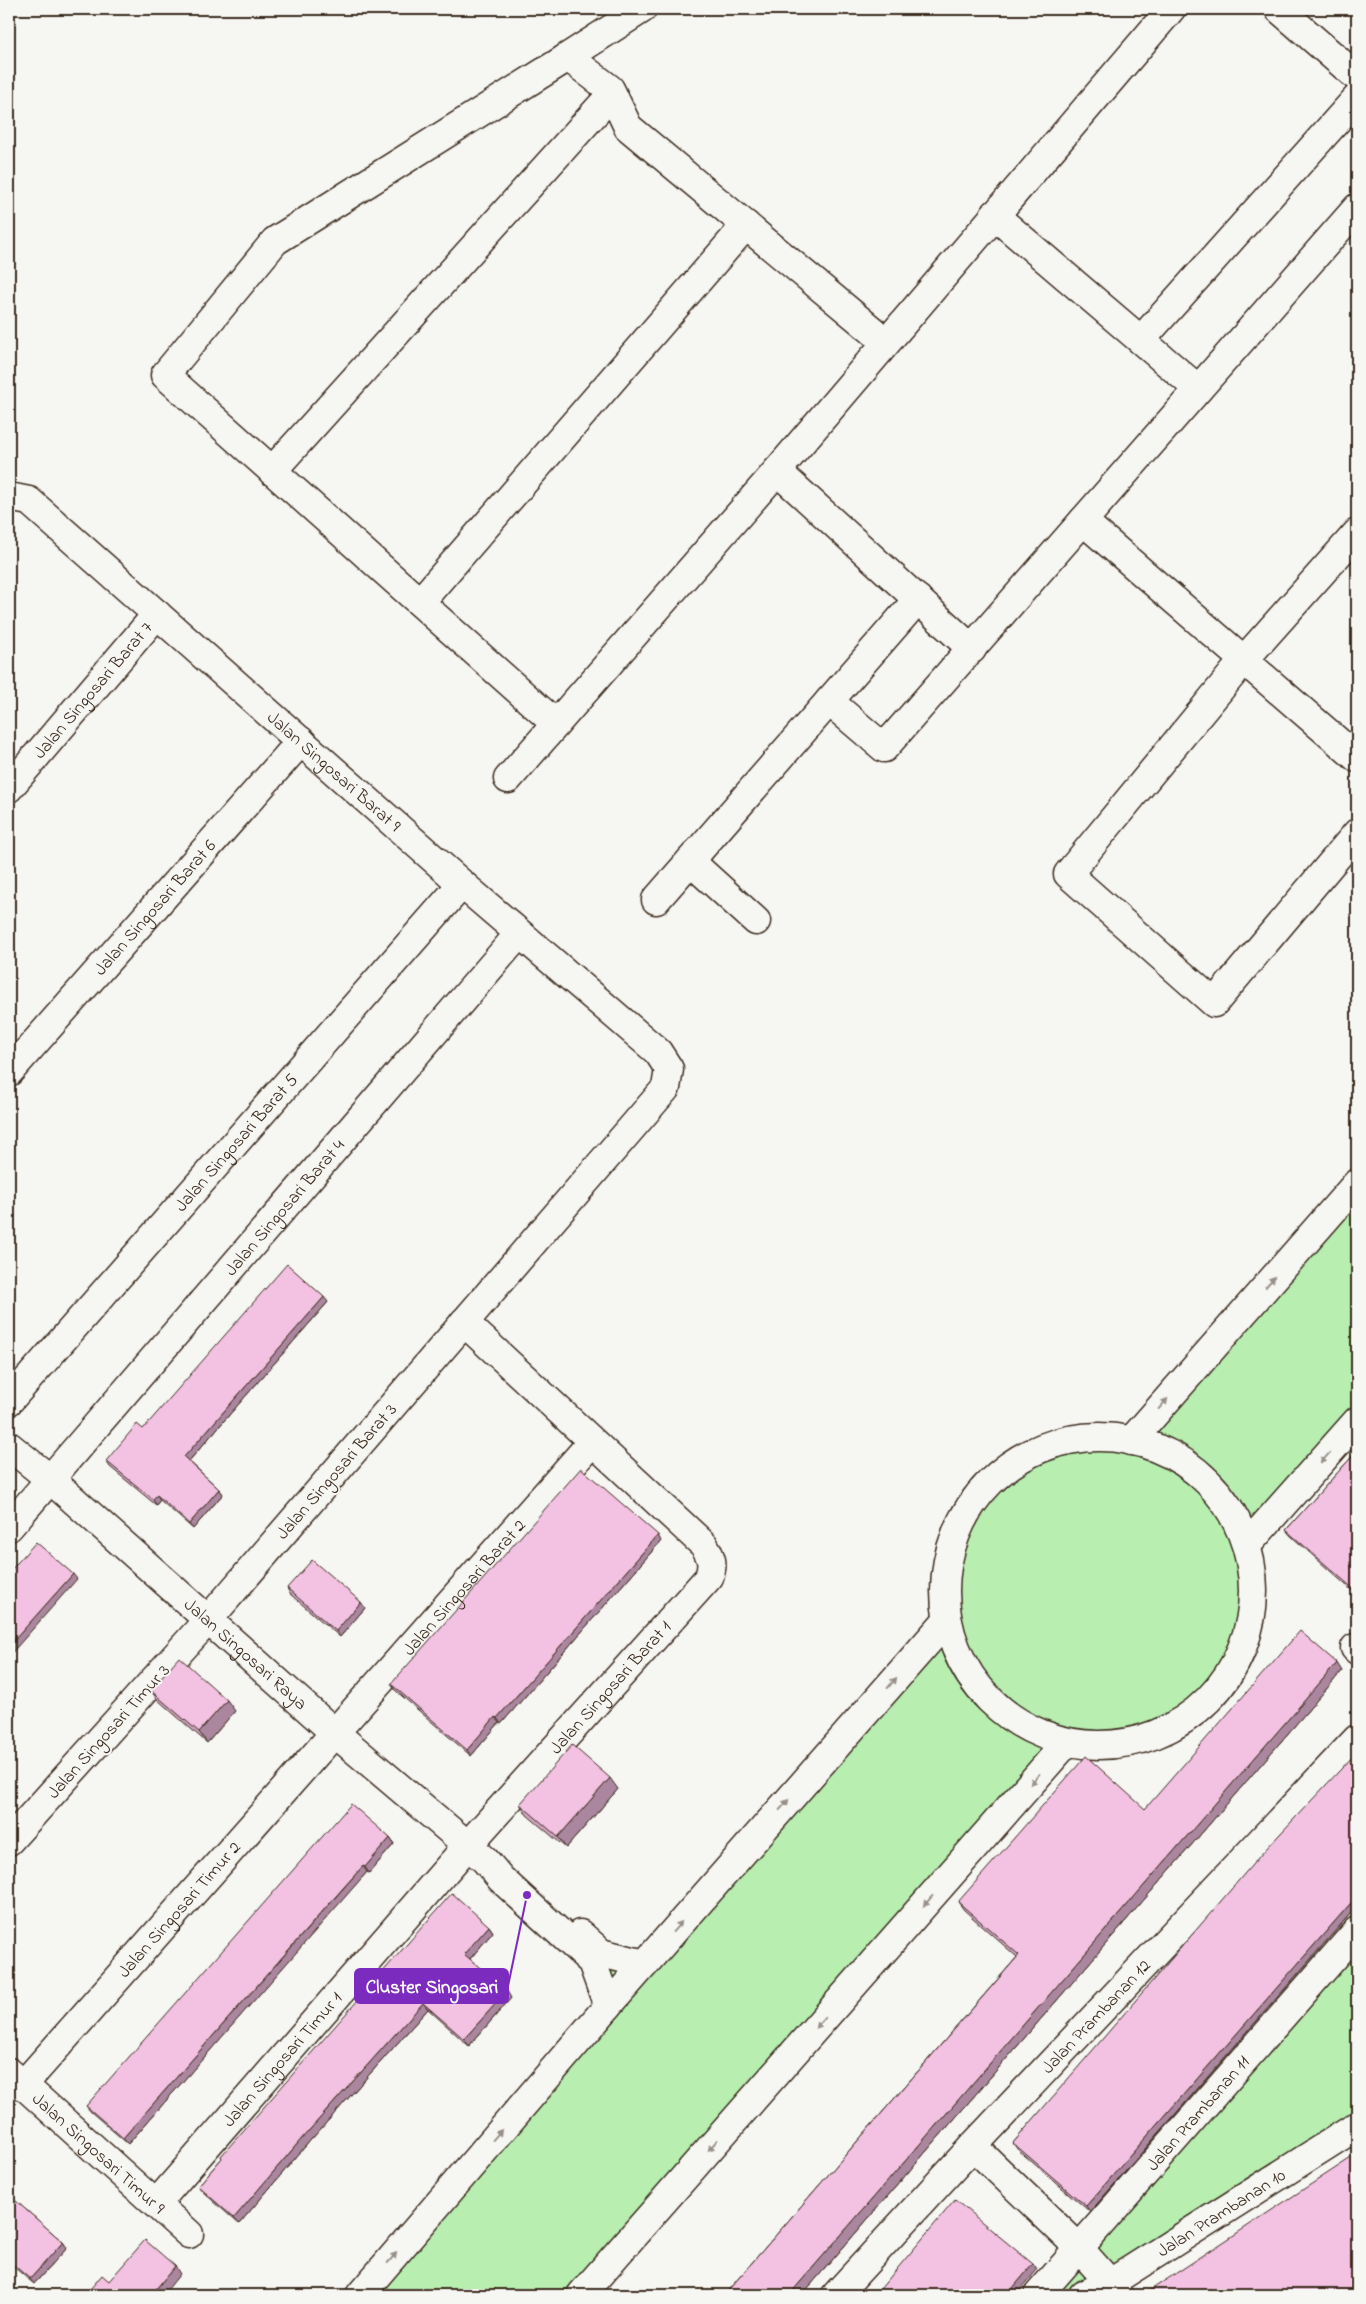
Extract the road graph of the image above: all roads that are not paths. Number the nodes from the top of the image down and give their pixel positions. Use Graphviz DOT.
graph roads {
  1 [pos="642,9"];
  2 [pos="1171,9"];
  3 [pos="1279,9"];
  4 [pos="566,58"];
  5 [pos="1357,77"];
  6 [pos="612,94"];
  7 [pos="1357,98"];
  8 [pos="1357,208"];
  9 [pos="994,215"];
  10 [pos="746,225"];
  11 [pos="1141,340"];
  12 [pos="886,342"];
  13 [pos="1198,389"];
  14 [pos="272,471"];
  15 [pos="777,471"];
  16 [pos="9,498"];
  17 [pos="1083,522"];
  18 [pos="1357,533"];
  19 [pos="918,599"];
  20 [pos="420,602"];
  21 [pos="157,614"];
  22 [pos="972,648"];
  23 [pos="1244,660"];
  24 [pos="829,701"];
  25 [pos="556,724"];
  26 [pos="301,741"];
  27 [pos="1357,758"];
  28 [pos="508,779"];
  29 [pos="9,788"];
  30 [pos="1357,834"];
  31 [pos="690,861"];
  32 [pos="462,884"];
  33 [pos="656,900"];
  34 [pos="756,921"];
  35 [pos="519,934"];
  36 [pos="658,1052"];
  37 [pos="9,1072"];
  38 [pos="1357,1182"];
  39 [pos="464,1322"];
  40 [pos="9,1401"];
  41 [pos="1357,1421"];
  42 [pos="1131,1441"];
  43 [pos="592,1442"];
  44 [pos="9,1446"];
  45 [pos="50,1480"];
  46 [pos="9,1526"];
  47 [pos="1247,1545"];
  48 [pos="947,1620"];
  49 [pos="207,1621"];
  50 [pos="335,1733"];
  51 [pos="1357,1739"];
  52 [pos="1067,1742"];
  53 [pos="9,1841"];
  54 [pos="477,1852"];
  55 [pos="1356,1935"];
  56 [pos="597,1958"];
  57 [pos="645,1964"];
  58 [pos="608,2006"];
  59 [pos="16,2078"];
  60 [pos="1357,2126"];
  61 [pos="973,2146"];
  62 [pos="156,2204"];
  63 [pos="189,2234"];
  64 [pos="1078,2248"];
  65 [pos="1114,2289"];
  66 [pos="360,2295"];
  67 [pos="581,2295"];
  68 [pos="836,2295"];
  69 [pos="1038,2295"];
  70 [pos="1083,2295"];
  1 -- 4 [label="street"];
  2 -- 9 [label="street"];
  3 -- 5 [label="street"];
  4 -- 6 [label="street"];
  4 -- 14 [label="street"];
  6 -- 10 [label="street"];
  6 -- 14 [label="street"];
  7 -- 11 [label="street"];
  8 -- 13 [label="street"];
  9 -- 11 [label="street"];
  9 -- 12 [label="street"];
  10 -- 12 [label="street"];
  10 -- 20 [label="street"];
  11 -- 13 [label="street"];
  12 -- 15 [label="street"];
  13 -- 17 [label="street"];
  14 -- 20 [label="street"];
  15 -- 19 [label="street"];
  15 -- 25 [label="street"];
  16 -- 21 [label="street, Jalan Singosari Barat 9"];
  17 -- 22 [label="street"];
  17 -- 23 [label="street"];
  18 -- 23 [label="street"];
  19 -- 22 [label="street"];
  19 -- 24 [label="street"];
  20 -- 25 [label="street"];
  21 -- 26 [label="street, Jalan Singosari Barat 9"];
  21 -- 29 [label="street, Jalan Singosari Barat 7"];
  22 -- 24 [label="street"];
  23 -- 27 [label="street"];
  23 -- 30 [label="street"];
  24 -- 31 [label="street"];
  25 -- 28 [label="street"];
  26 -- 32 [label="street, Jalan Singosari Barat 9"];
  26 -- 37 [label="street, Jalan Singosari Barat 6"];
  31 -- 33 [label="street"];
  31 -- 34 [label="street"];
  32 -- 35 [label="street, Jalan Singosari Barat 9"];
  32 -- 40 [label="street, Jalan Singosari Barat 5"];
  35 -- 36 [label="street, Jalan Singosari Barat 9"];
  35 -- 45 [label="street, Jalan Singosari Barat 4"];
  36 -- 39 [label="street, Jalan Singosari Barat 3"];
  42 -- 38 [label="street, one-way"];
  39 -- 43 [label="street"];
  39 -- 49 [label="street, Jalan Singosari Barat 3"];
  41 -- 47 [label="street, one-way"];
  42 -- 47 [label="street"];
  42 -- 48 [label="street"];
  43 -- 50 [label="street, Jalan Singosari Barat 2"];
  43 -- 54 [label="street, Jalan Singosari Barat 1"];
  44 -- 45 [label="street, Jalan Singosari Raya"];
  45 -- 46 [label="street, Jalan Singosari Barat 4"];
  45 -- 49 [label="street, Jalan Singosari Raya"];
  47 -- 52 [label="street"];
  48 -- 52 [label="street"];
  57 -- 48 [label="street, one-way"];
  49 -- 50 [label="street, Jalan Singosari Raya"];
  49 -- 53 [label="street, Jalan Singosari Timur 3"];
  50 -- 54 [label="street, Jalan Singosari Raya"];
  50 -- 59 [label="street, Jalan Singosari Timur 2"];
  51 -- 61 [label="street, Jalan Prambanan 12"];
  52 -- 67 [label="street, one-way"];
  54 -- 56 [label="street, Jalan Singosari Raya"];
  54 -- 62 [label="street, Jalan Singosari Timur 1"];
  55 -- 64 [label="street, Jalan Prambanan 11"];
  56 -- 57 [label="street"];
  56 -- 58 [label="street"];
  57 -- 58 [label="street"];
  66 -- 58 [label="street, one-way"];
  59 -- 62 [label="street, Jalan Singosari Timur 9"];
  60 -- 65 [label="street, Jalan Prambanan 10"];
  61 -- 64 [label="street"];
  61 -- 68 [label="street, Jalan Prambanan 12"];
  62 -- 63 [label="street, Jalan Singosari Timur 9"];
  64 -- 65 [label="street"];
  64 -- 69 [label="street, Jalan Prambanan 11"];
  65 -- 70 [label="street, Jalan Prambanan 10"];
}
